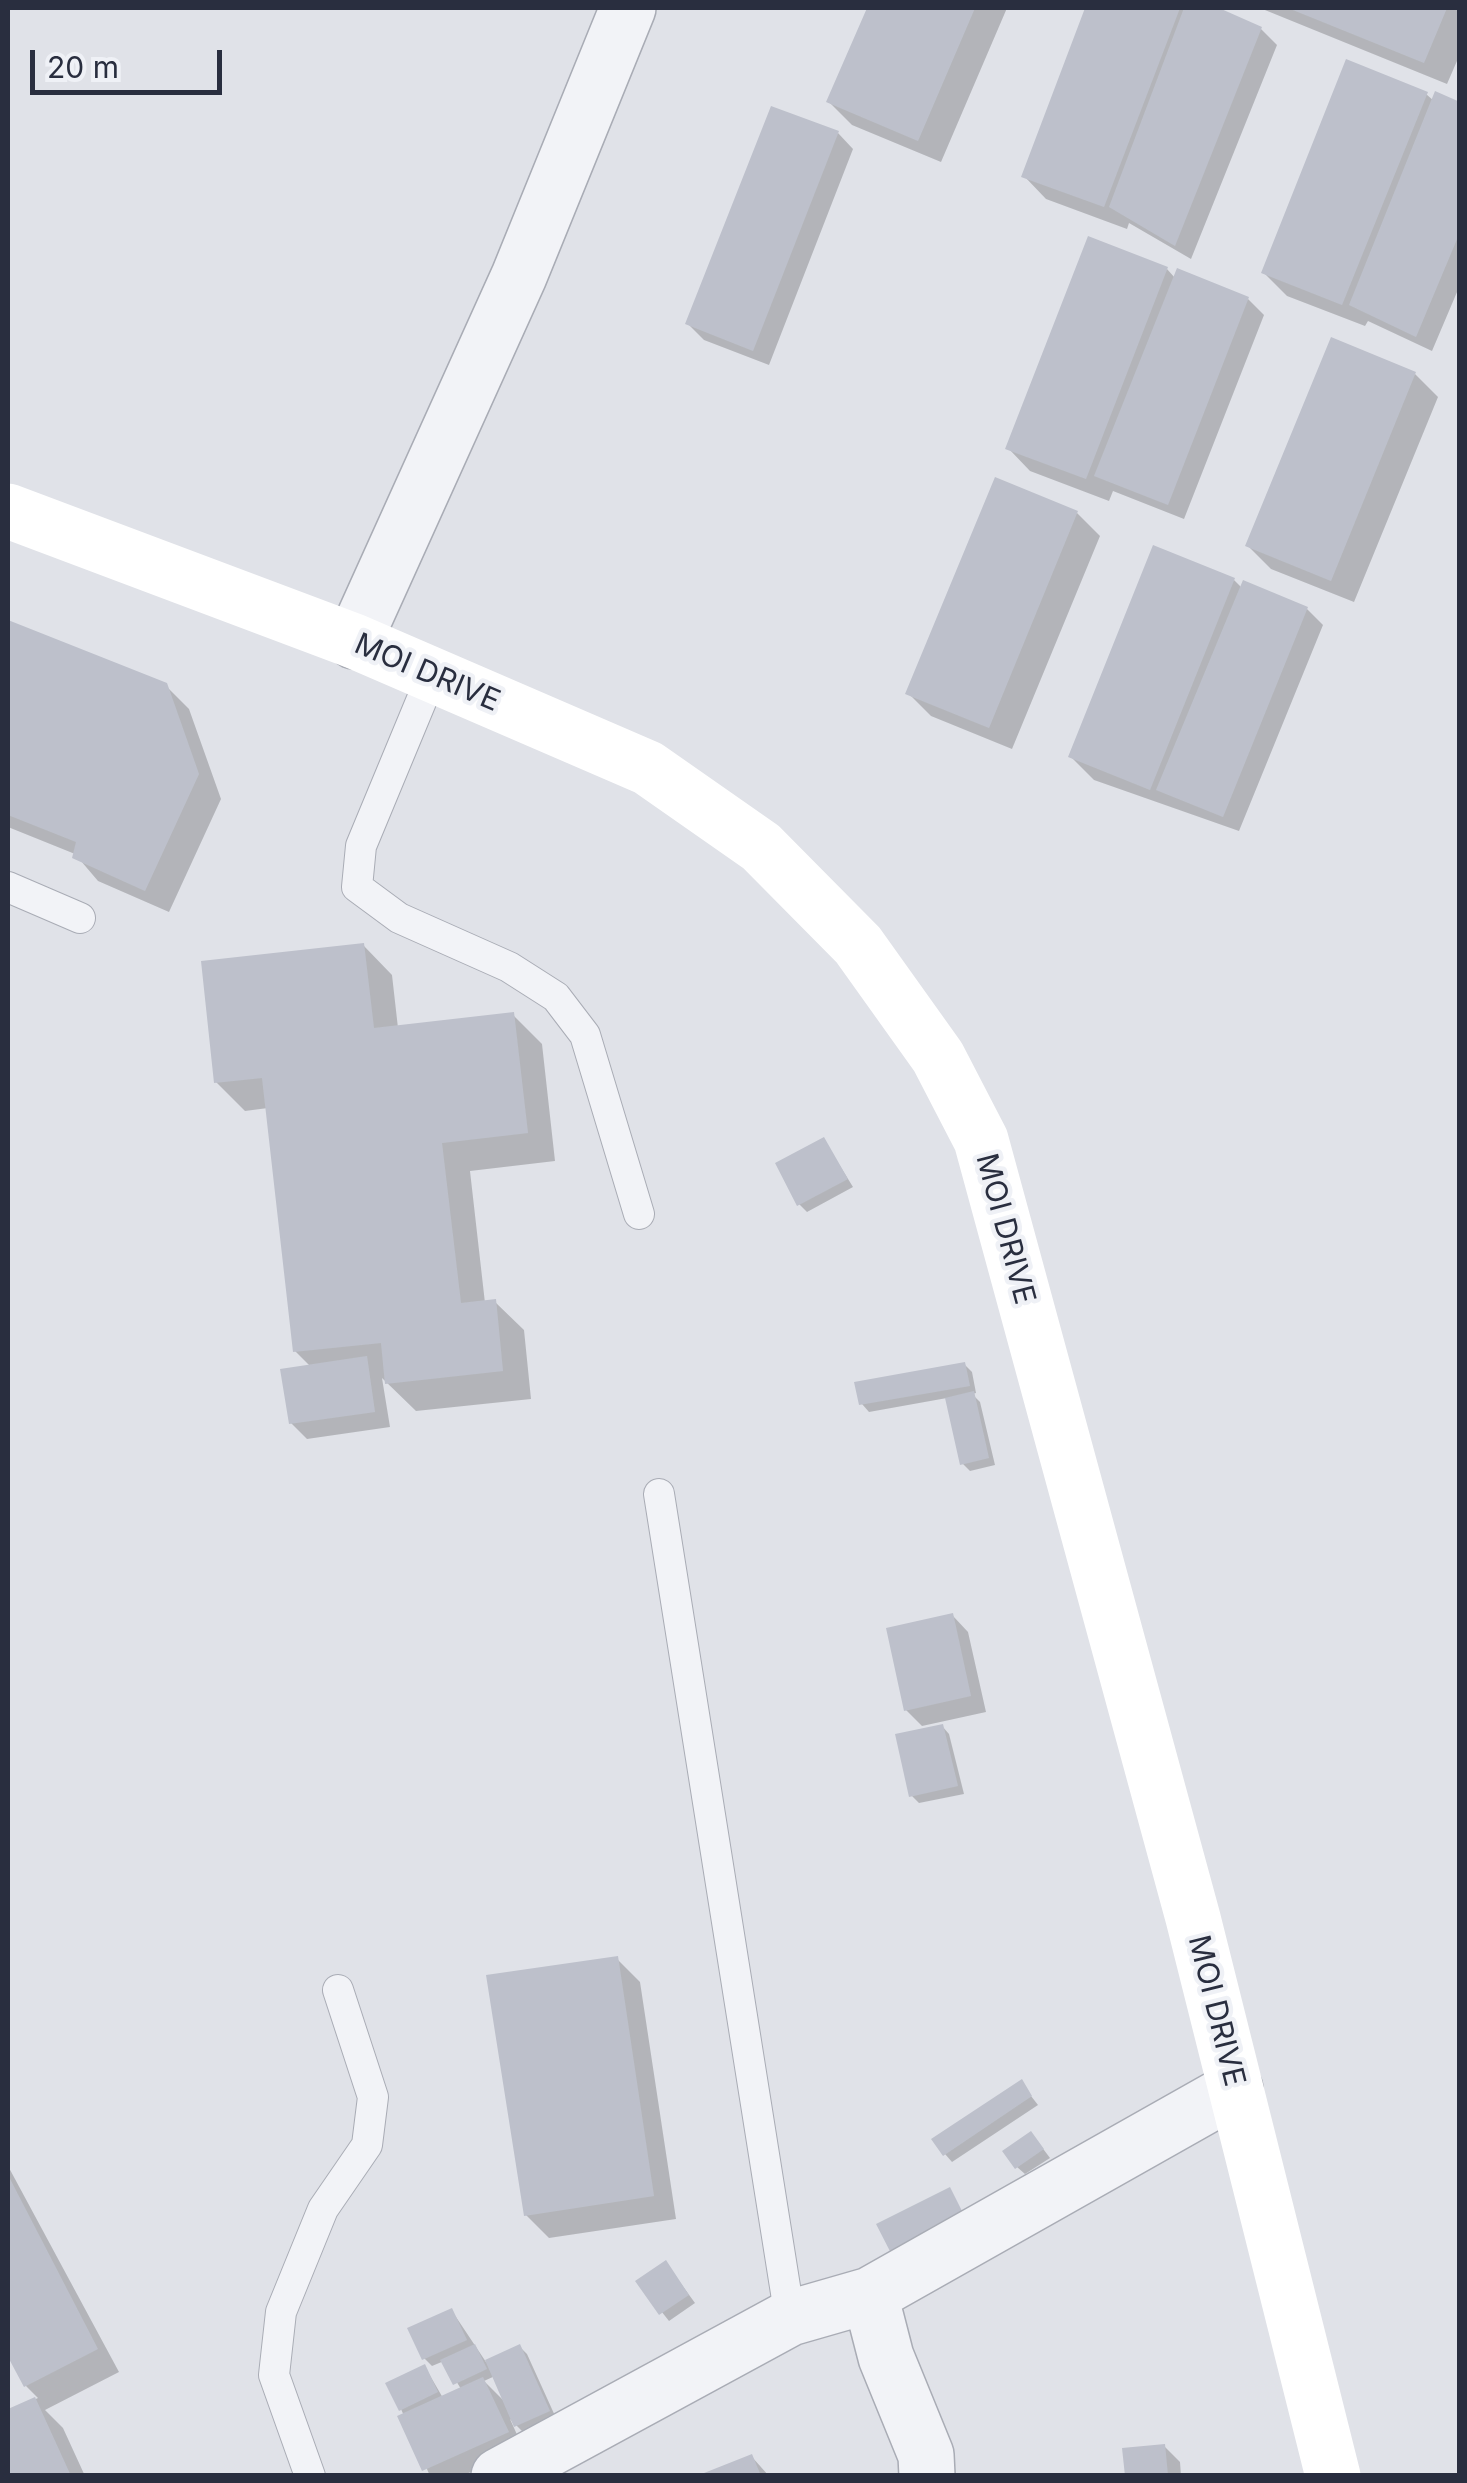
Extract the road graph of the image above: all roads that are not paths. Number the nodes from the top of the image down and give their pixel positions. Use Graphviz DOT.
graph roads {
  1 [pos="628,8"];
  2 [pos="8,511"];
  3 [pos="354,641"];
  4 [pos="432,675"];
  5 [pos="8,887"];
  6 [pos="80,918"];
  7 [pos="639,1214"];
  8 [pos="660,1494"];
  9 [pos="338,1990"];
  10 [pos="1236,2089"];
  11 [pos="870,2295"];
  12 [pos="790,2318"];
  13 [pos="526,2469"];
  14 [pos="310,2476"];
  15 [pos="927,2476"];
  16 [pos="1334,2476"];
  1 -- 3 [label="street"];
  2 -- 3 [label="street, MOI DRIVE"];
  3 -- 4 [label="street, MOI DRIVE"];
  4 -- 7 [label="lane"];
  4 -- 10 [label="street, MOI DRIVE"];
  5 -- 6 [label="lane"];
  8 -- 12 [label="lane"];
  9 -- 14 [label="lane"];
  10 -- 11 [label="street"];
  10 -- 16 [label="street, MOI DRIVE"];
  11 -- 12 [label="street"];
  11 -- 15 [label="street"];
  12 -- 13 [label="street"];
}
